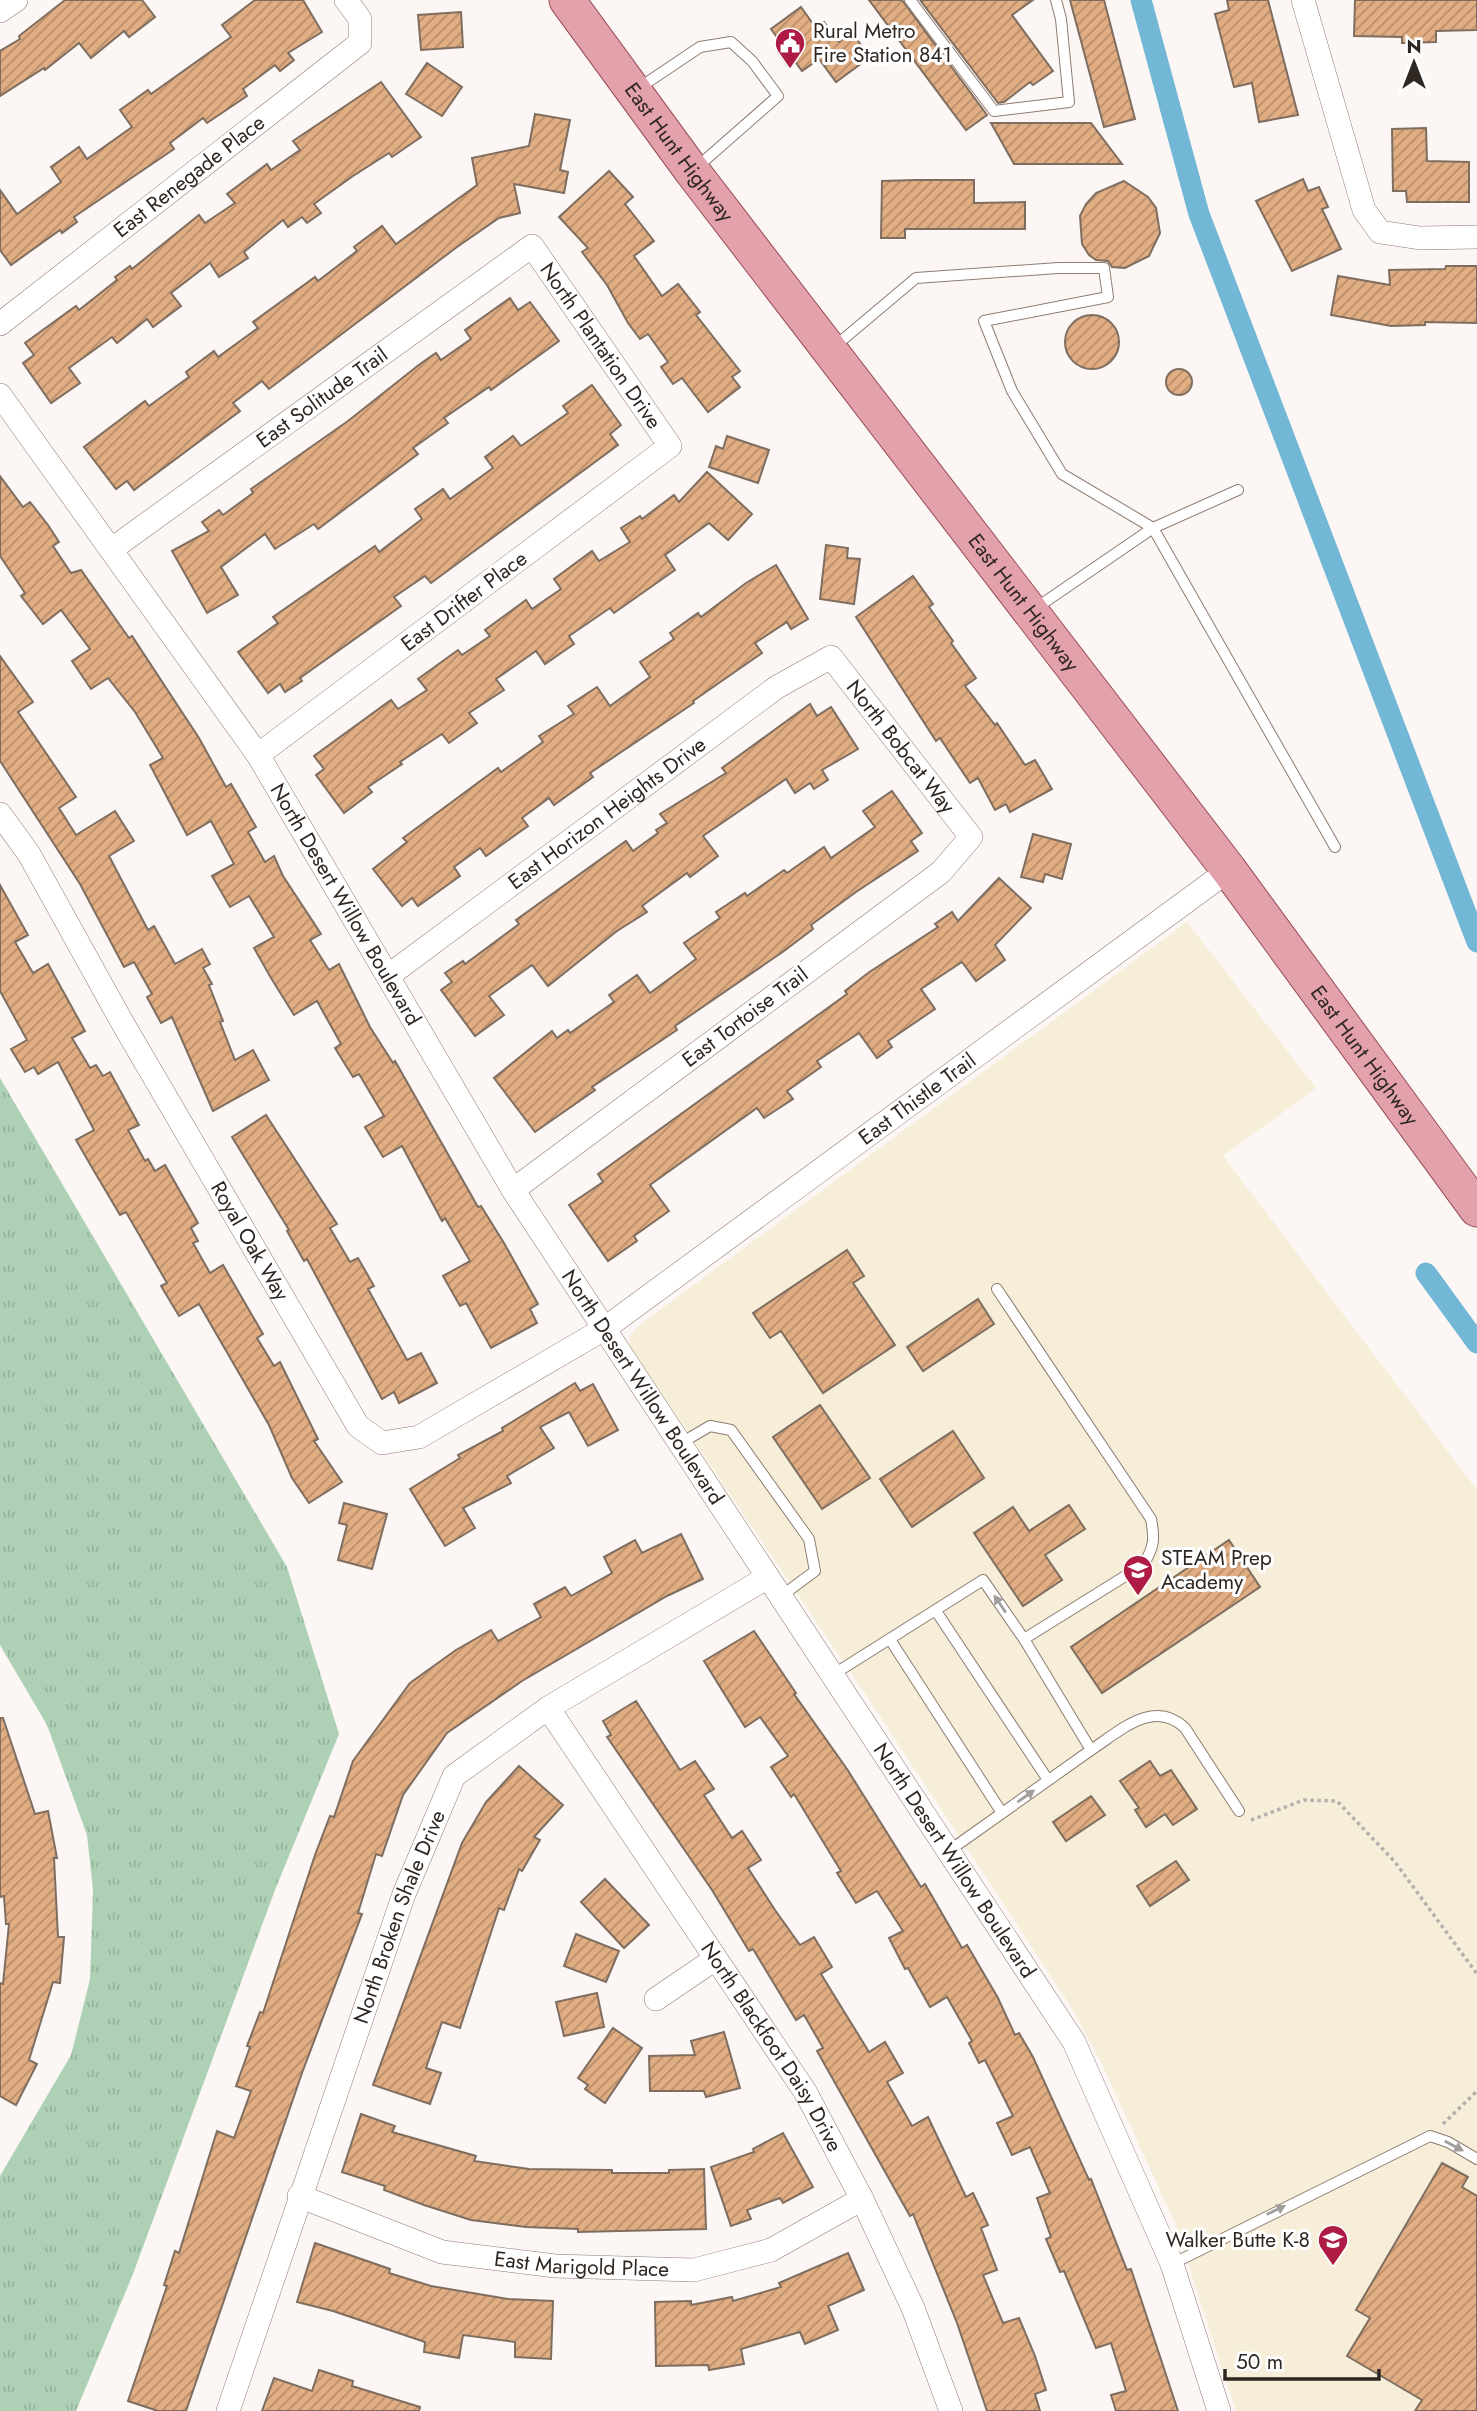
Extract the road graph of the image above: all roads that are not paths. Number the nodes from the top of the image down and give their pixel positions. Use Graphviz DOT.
graph roads {
  1 [pos="16,0"];
  2 [pos="346,0"];
  3 [pos="567,0"];
  4 [pos="910,0"];
  5 [pos="1056,0"];
  6 [pos="1303,0"];
  7 [pos="0,11"];
  8 [pos="634,91"];
  9 [pos="692,171"];
  10 [pos="1477,237"];
  11 [pos="531,246"];
  12 [pos="0,324"];
  13 [pos="830,351"];
  14 [pos="0,395"];
  15 [pos="670,446"];
  16 [pos="1238,490"];
  17 [pos="1153,528"];
  18 [pos="112,550"];
  19 [pos="1031,612"];
  20 [pos="831,657"];
  21 [pos="258,755"];
  22 [pos="0,814"];
  23 [pos="971,836"];
  24 [pos="1335,847"];
  25 [pos="1229,870"];
  26 [pos="388,976"];
  27 [pos="513,1190"];
  28 [pos="1477,1209"];
  29 [pos="997,1289"];
  30 [pos="604,1329"];
  31 [pos="681,1443"];
  32 [pos="768,1577"];
  33 [pos="780,1597"];
  34 [pos="936,1611"];
  35 [pos="1024,1639"];
  36 [pos="891,1641"];
  37 [pos="834,1674"];
  38 [pos="548,1708"];
  39 [pos="1091,1750"];
  40 [pos="1048,1780"];
  41 [pos="1239,1811"];
  42 [pos="1002,1813"];
  43 [pos="950,1850"];
  44 [pos="715,1959"];
  45 [pos="656,1999"];
  46 [pos="1477,2159"];
  47 [pos="299,2196"];
  48 [pos="862,2199"];
  49 [pos="1172,2264"];
  50 [pos="228,2411"];
  51 [pos="951,2411"];
  52 [pos="1219,2411"];
  1 -- 7 [label="street"];
  2 -- 12 [label="street, East Renegade Place"];
  3 -- 8 [label="main road, East Hunt Highway"];
  4 -- 5 [label="lane"];
  6 -- 10 [label="street"];
  8 -- 9 [label="main road, East Hunt Highway"];
  8 -- 9 [label="lane"];
  9 -- 13 [label="main road, East Hunt Highway"];
  11 -- 15 [label="street, North Plantation Drive"];
  11 -- 18 [label="street, East Solitude Trail"];
  13 -- 17 [label="lane"];
  13 -- 19 [label="main road, East Hunt Highway"];
  14 -- 18 [label="street, North Desert Willow Boulevard"];
  15 -- 21 [label="street, East Drifter Place"];
  16 -- 17 [label="lane"];
  17 -- 19 [label="lane"];
  17 -- 24 [label="lane"];
  18 -- 21 [label="street, North Desert Willow Boulevard"];
  19 -- 25 [label="main road, East Hunt Highway"];
  20 -- 23 [label="street, North Bobcat Way"];
  20 -- 26 [label="street, East Horizon Heights Drive"];
  21 -- 26 [label="street, North Desert Willow Boulevard"];
  22 -- 30 [label="street, Royal Oak Way"];
  23 -- 27 [label="street, East Tortoise Trail"];
  25 -- 28 [label="main road, East Hunt Highway"];
  25 -- 30 [label="street, East Thistle Trail"];
  26 -- 27 [label="street, North Desert Willow Boulevard"];
  27 -- 30 [label="street, North Desert Willow Boulevard"];
  29 -- 35 [label="lane"];
  30 -- 31 [label="street, North Desert Willow Boulevard"];
  31 -- 32 [label="street, North Desert Willow Boulevard"];
  31 -- 33 [label="lane"];
  32 -- 33 [label="street, North Desert Willow Boulevard"];
  32 -- 38 [label="street, North Broken Shale Drive"];
  33 -- 37 [label="street, North Desert Willow Boulevard"];
  35 -- 34 [label="lane, one-way"];
  34 -- 36 [label="lane"];
  34 -- 40 [label="lane"];
  35 -- 39 [label="lane"];
  36 -- 37 [label="lane"];
  36 -- 42 [label="lane"];
  37 -- 43 [label="street, North Desert Willow Boulevard"];
  38 -- 44 [label="street, North Blackfoot Daisy Drive"];
  38 -- 47 [label="street, North Broken Shale Drive"];
  39 -- 40 [label="lane"];
  39 -- 41 [label="lane"];
  42 -- 40 [label="lane, one-way"];
  42 -- 43 [label="lane"];
  43 -- 49 [label="street, North Desert Willow Boulevard"];
  44 -- 45 [label="street"];
  44 -- 48 [label="street, North Blackfoot Daisy Drive"];
  49 -- 46 [label="lane, one-way"];
  47 -- 48 [label="street, East Marigold Place"];
  47 -- 50 [label="street, North Broken Shale Drive"];
  48 -- 51 [label="street, North Blackfoot Daisy Drive"];
  49 -- 52 [label="street, North Desert Willow Boulevard"];
}
